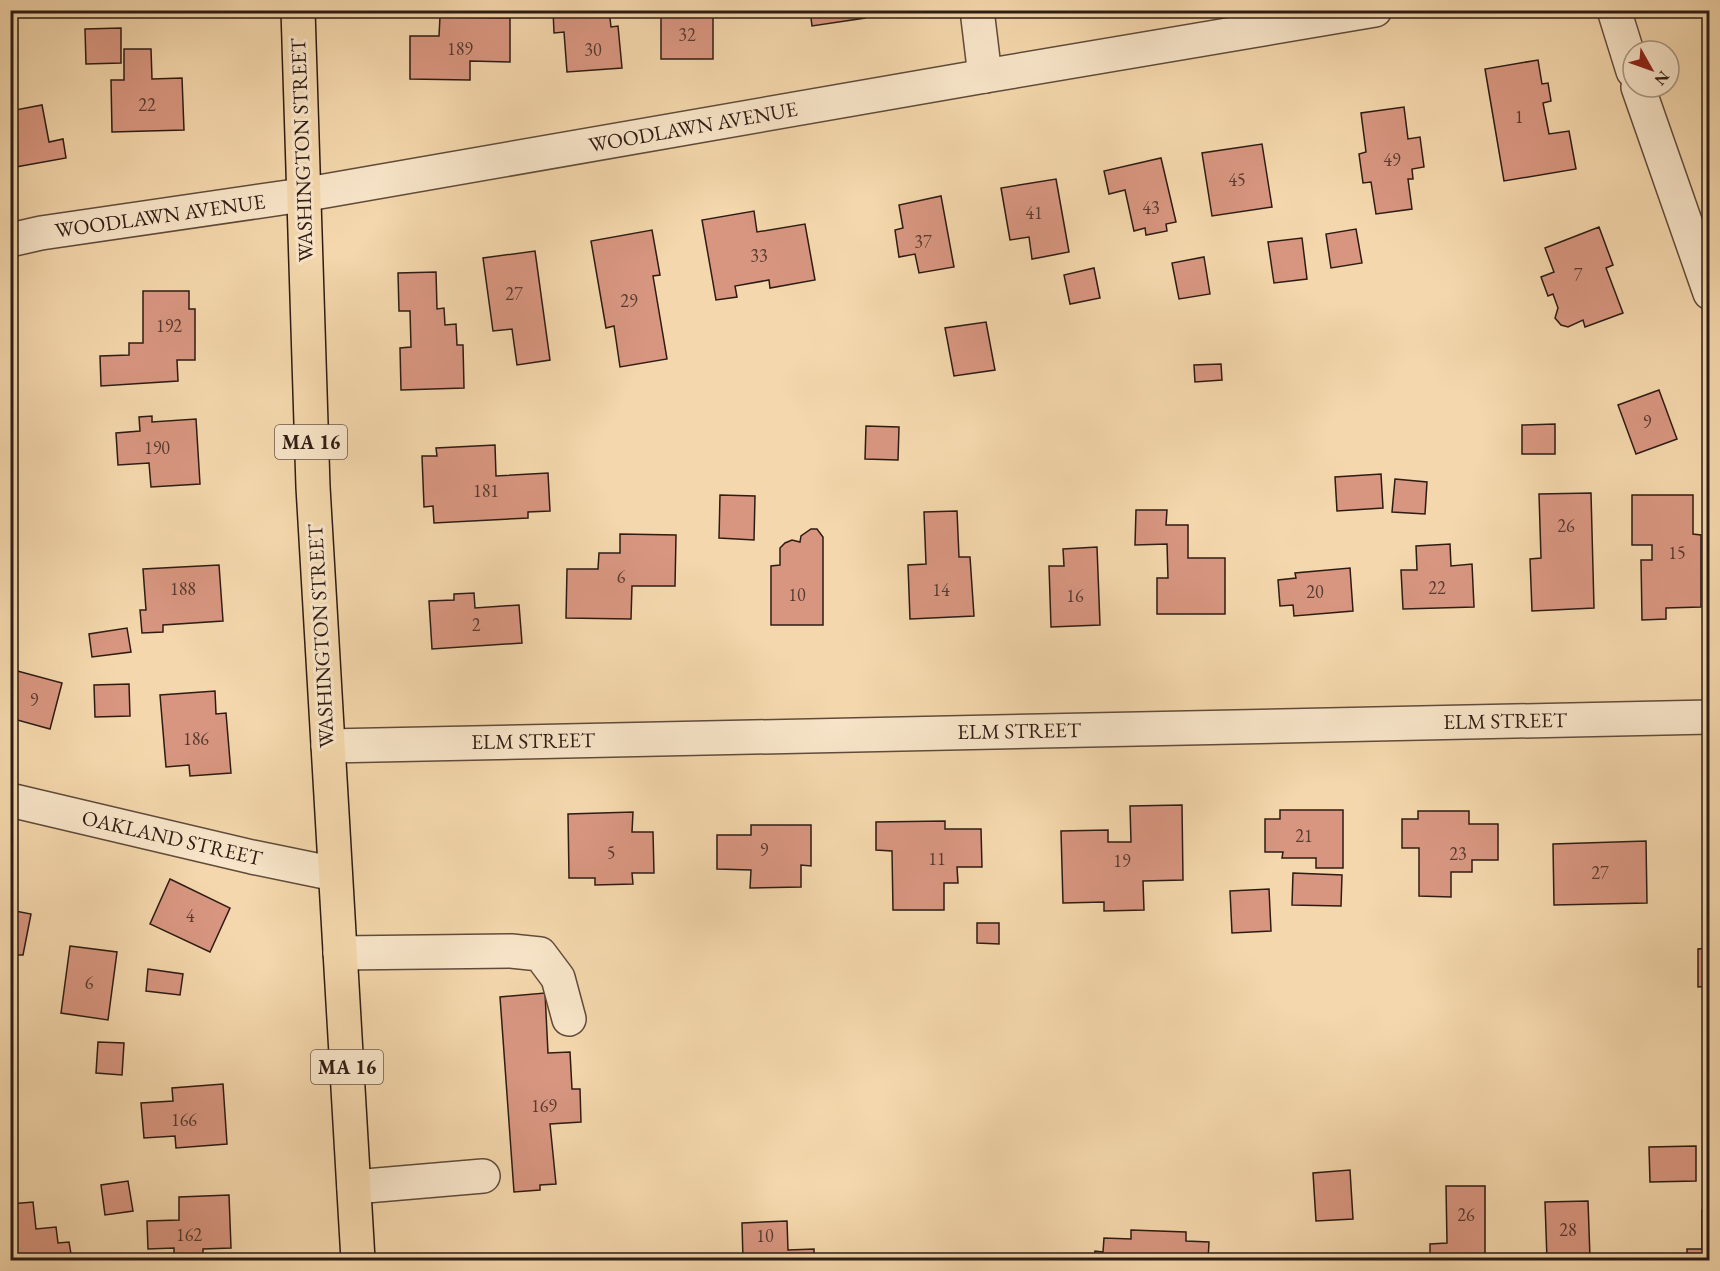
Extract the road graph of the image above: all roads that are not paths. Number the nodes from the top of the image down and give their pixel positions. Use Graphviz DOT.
graph roads {
  1 [pos="298,10"];
  2 [pos="977,10"];
  3 [pos="1375,10"];
  4 [pos="1614,10"];
  5 [pos="1623,39"];
  6 [pos="985,76"];
  7 [pos="1642,99"];
  8 [pos="302,195"];
  9 [pos="10,240"];
  10 [pos="1710,293"];
  11 [pos="1710,717"];
  12 [pos="328,746"];
  13 [pos="10,801"];
  14 [pos="335,874"];
  15 [pos="340,953"];
  16 [pos="569,1019"];
  17 [pos="483,1176"];
  18 [pos="354,1187"];
  19 [pos="358,1260"];
  1 -- 8 [label="main road, WASHINGTON STREET / MA 16"];
  2 -- 6 [label="street"];
  3 -- 6 [label="street, WOODLAWN AVENUE"];
  4 -- 5 [label="street"];
  6 -- 8 [label="street, WOODLAWN AVENUE"];
  7 -- 10 [label="street"];
  8 -- 9 [label="street, WOODLAWN AVENUE"];
  8 -- 12 [label="main road, WASHINGTON STREET / MA 16"];
  11 -- 12 [label="street, ELM STREET"];
  12 -- 14 [label="main road, WASHINGTON STREET / MA 16"];
  13 -- 14 [label="street, OAKLAND STREET"];
  14 -- 15 [label="main road, WASHINGTON STREET / MA 16"];
  15 -- 16 [label="street"];
  15 -- 18 [label="main road, WASHINGTON STREET / MA 16"];
  17 -- 18 [label="street"];
  18 -- 19 [label="main road, WASHINGTON STREET / MA 16"];
}
